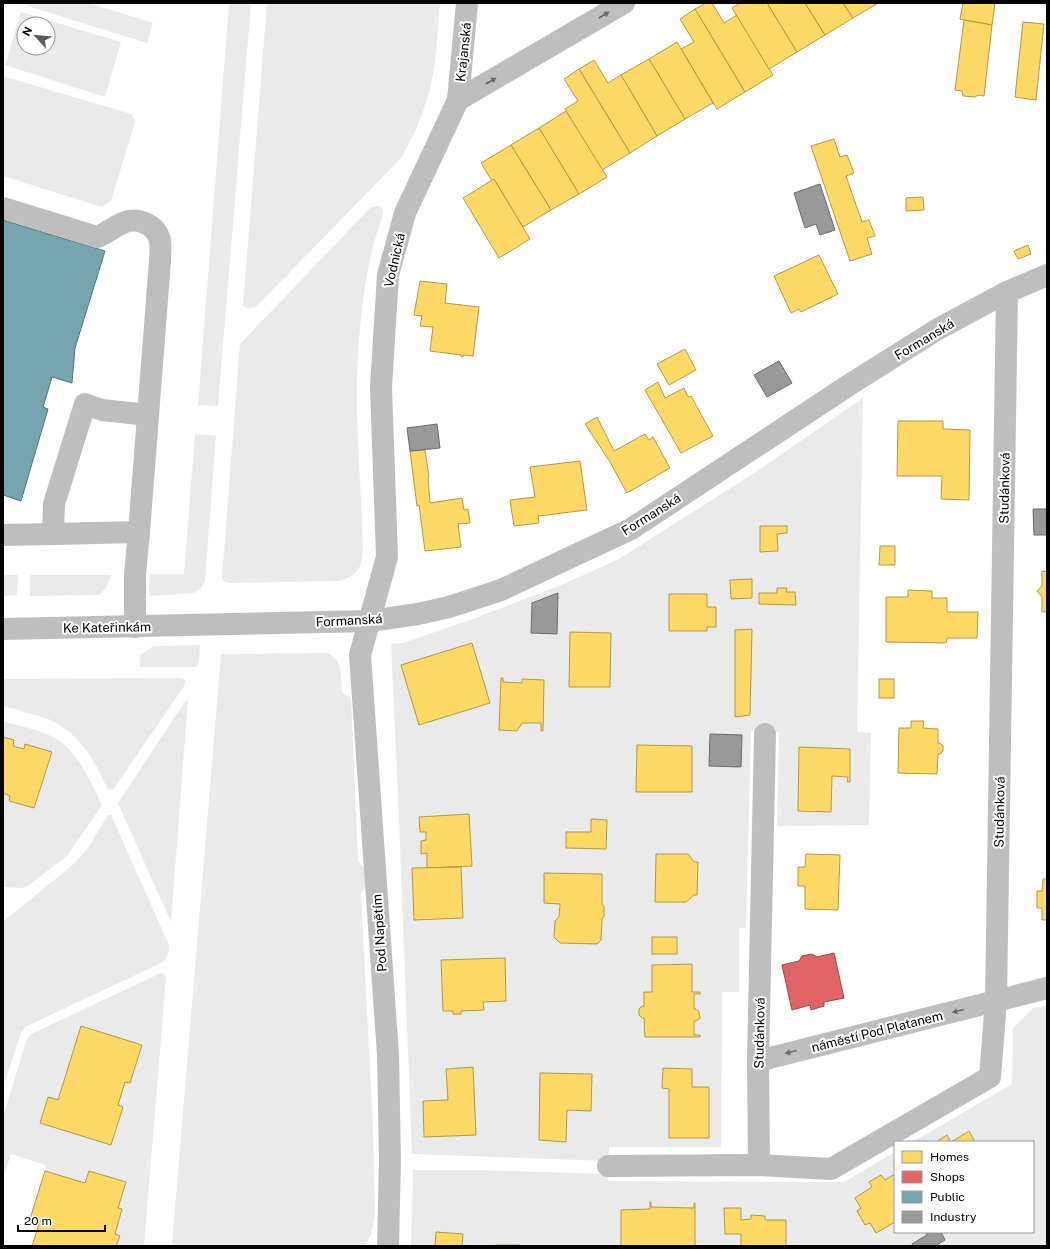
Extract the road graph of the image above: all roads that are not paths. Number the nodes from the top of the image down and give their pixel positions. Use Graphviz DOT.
graph roads {
  1 [pos="467,3"];
  2 [pos="624,3"];
  3 [pos="458,100"];
  4 [pos="3,208"];
  5 [pos="1047,275"];
  6 [pos="1006,292"];
  7 [pos="148,415"];
  8 [pos="139,532"];
  9 [pos="53,534"];
  10 [pos="3,535"];
  11 [pos="370,621"];
  12 [pos="210,625"];
  13 [pos="135,627"];
  14 [pos="3,629"];
  15 [pos="764,734"];
  16 [pos="1047,988"];
  17 [pos="996,1001"];
  18 [pos="758,1061"];
  19 [pos="759,1165"];
  20 [pos="608,1166"];
  21 [pos="388,1246"];
  1 -- 3 [label="street, Krajanská"];
  3 -- 2 [label="street, one-way"];
  3 -- 11 [label="street, Vodnická"];
  4 -- 7 [label="street"];
  5 -- 6 [label="street, Formanská"];
  6 -- 11 [label="street, Formanská"];
  6 -- 17 [label="street, Studánková"];
  7 -- 8 [label="street"];
  7 -- 9 [label="street"];
  8 -- 9 [label="street"];
  8 -- 13 [label="street"];
  9 -- 10 [label="street"];
  11 -- 12 [label="street, Formanská"];
  11 -- 21 [label="street, Pod Napětím"];
  12 -- 13 [label="street, Ke Kateřinkám"];
  13 -- 14 [label="street, Ke Kateřinkám"];
  15 -- 18 [label="street, Studánková"];
  16 -- 17 [label="street, náměstí Pod Platanem"];
  17 -- 18 [label="street, náměstí Pod Platanem, one-way"];
  17 -- 19 [label="street, Studánková"];
  18 -- 19 [label="street, Studánková"];
  19 -- 20 [label="street, Studánková"];
}
